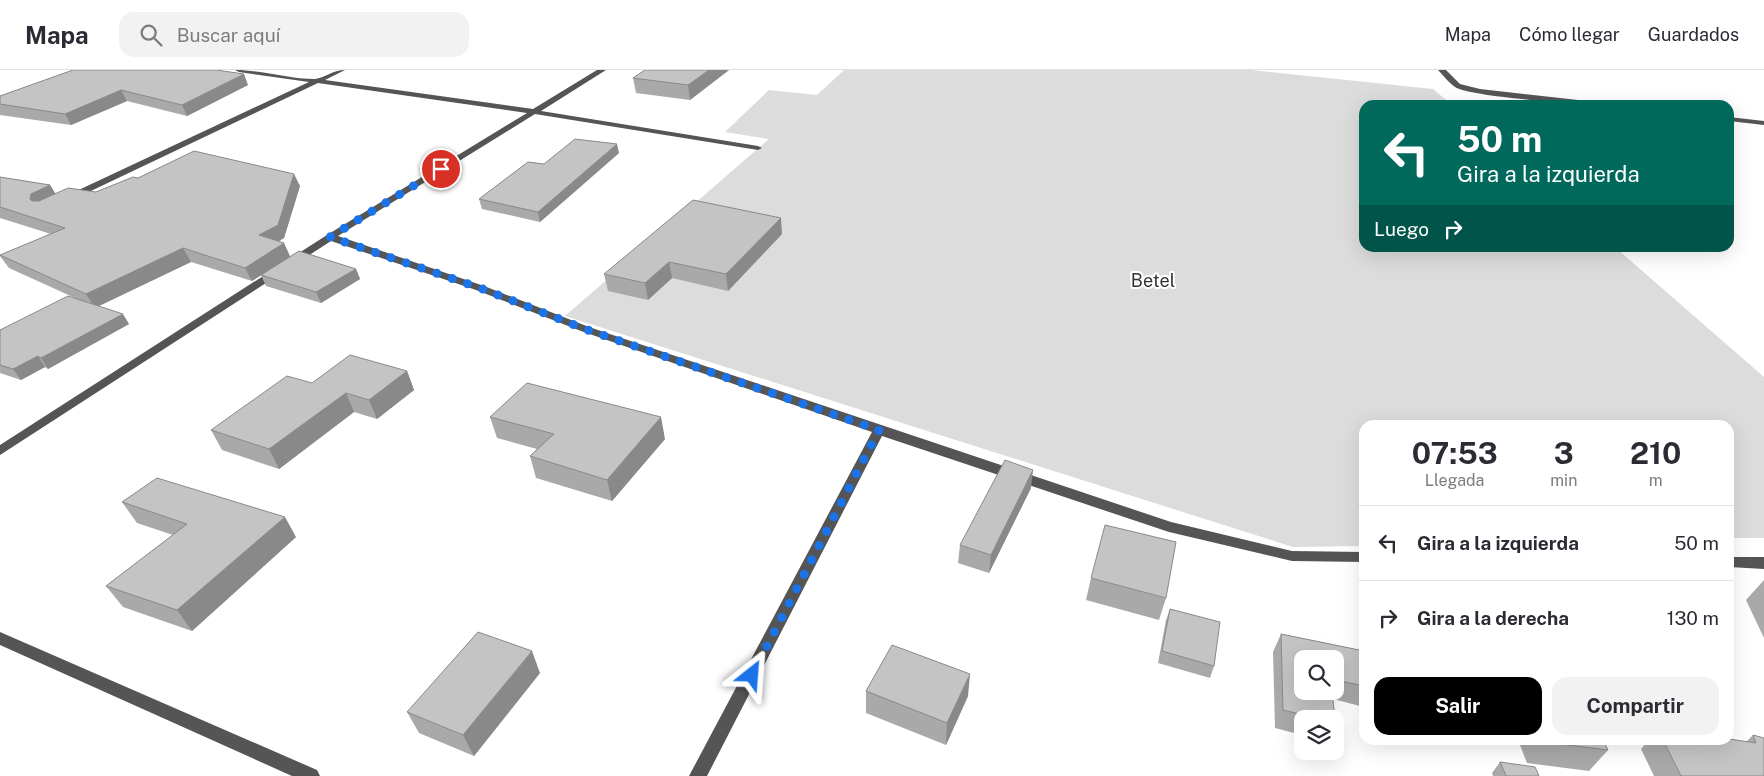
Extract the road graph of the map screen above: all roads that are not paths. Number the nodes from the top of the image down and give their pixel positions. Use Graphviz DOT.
graph roads {
  1 [pos="239,70"];
  2 [pos="341,70"];
  3 [pos="602,70"];
  4 [pos="1442,70"];
  5 [pos="318,81"];
  6 [pos="1560,100"];
  7 [pos="536,112"];
  8 [pos="1734,120"];
  9 [pos="1764,123"];
  10 [pos="758,148"];
  11 [pos="61,202"];
  12 [pos="330,237"];
  13 [pos="879,430"];
  14 [pos="0,451"];
  15 [pos="1359,557"];
  16 [pos="1734,562"];
  17 [pos="1764,563"];
  18 [pos="0,638"];
  19 [pos="310,776"];
  20 [pos="698,776"];
  1 -- 5 [label="street"];
  2 -- 5 [label="street"];
  3 -- 7 [label="street"];
  4 -- 6 [label="street"];
  5 -- 7 [label="street"];
  5 -- 11 [label="street"];
  7 -- 10 [label="street"];
  7 -- 12 [label="street"];
  8 -- 9 [label="street"];
  12 -- 13 [label="street"];
  12 -- 14 [label="street"];
  13 -- 15 [label="street"];
  13 -- 20 [label="street"];
  16 -- 17 [label="street"];
  18 -- 19 [label="street"];
}
